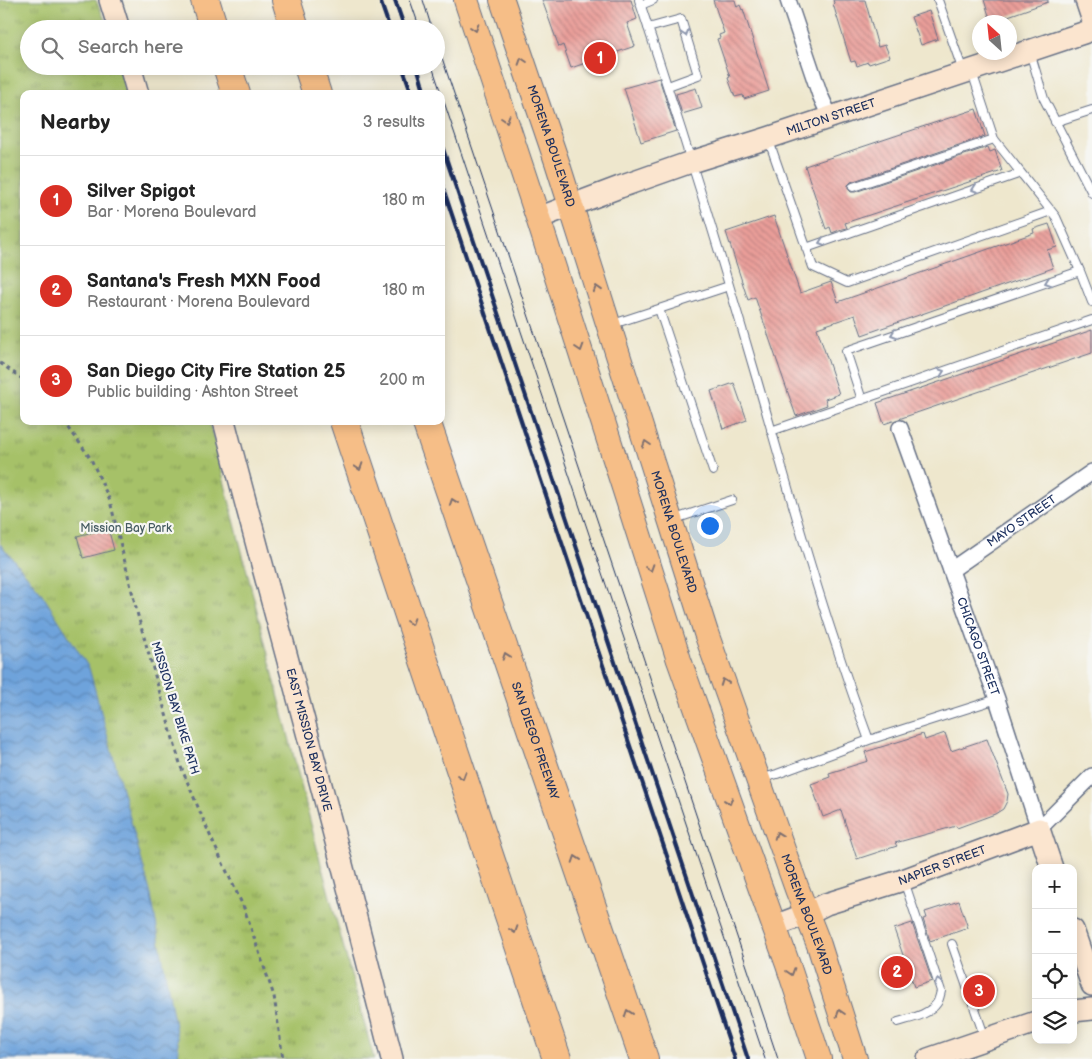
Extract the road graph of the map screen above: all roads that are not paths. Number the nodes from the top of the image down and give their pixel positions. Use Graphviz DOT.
graph roads {
  1 [pos="110,0"];
  2 [pos="205,0"];
  3 [pos="286,0"];
  4 [pos="466,0"];
  5 [pos="502,0"];
  6 [pos="653,0"];
  7 [pos="788,0"];
  8 [pos="938,0"];
  9 [pos="1086,0"];
  10 [pos="640,3"];
  11 [pos="1092,18"];
  12 [pos="116,20"];
  13 [pos="211,20"];
  14 [pos="292,20"];
  15 [pos="648,28"];
  16 [pos="1092,30"];
  17 [pos="1029,50"];
  18 [pos="968,71"];
  19 [pos="133,75"];
  20 [pos="230,75"];
  21 [pos="311,75"];
  22 [pos="668,86"];
  23 [pos="137,90"];
  24 [pos="235,90"];
  25 [pos="316,90"];
  26 [pos="1092,110"];
  27 [pos="830,117"];
  28 [pos="1055,122"];
  29 [pos="768,138"];
  30 [pos="994,139"];
  31 [pos="691,162"];
  32 [pos="1021,173"];
  33 [pos="853,187"];
  34 [pos="1092,194"];
  35 [pos="571,207"];
  36 [pos="1051,212"];
  37 [pos="538,218"];
  38 [pos="806,248"];
  39 [pos="1080,271"];
  40 [pos="729,286"];
  41 [pos="1092,302"];
  42 [pos="659,309"];
  43 [pos="1092,320"];
  44 [pos="608,325"];
  45 [pos="862,400"];
  46 [pos="225,425"];
  47 [pos="345,425"];
  48 [pos="427,425"];
  49 [pos="900,428"];
  50 [pos="771,431"];
  51 [pos="713,471"];
  52 [pos="1092,472"];
  53 [pos="732,500"];
  54 [pos="670,520"];
  55 [pos="951,570"];
  56 [pos="997,699"];
  57 [pos="869,740"];
  58 [pos="1092,776"];
  59 [pos="758,780"];
  60 [pos="1039,829"];
  61 [pos="1051,864"];
  62 [pos="903,880"];
  63 [pos="806,914"];
  64 [pos="774,926"];
  65 [pos="1077,942"];
  66 [pos="952,944"];
  67 [pos="1092,985"];
  68 [pos="1092,1009"];
  69 [pos="1077,1011"];
  70 [pos="898,1022"];
  71 [pos="1032,1023"];
  72 [pos="986,1040"];
  73 [pos="392,1059"];
  74 [pos="557,1059"];
  75 [pos="644,1059"];
  76 [pos="819,1059"];
  77 [pos="855,1059"];
  78 [pos="928,1059"];
  1 -- 12 [label="main road"];
  2 -- 13 [label="highway"];
  3 -- 14 [label="highway"];
  4 -- 37 [label="main road, one-way"];
  35 -- 5 [label="main road, MORENA BOULEVARD, one-way"];
  6 -- 10 [label="lane"];
  7 -- 27 [label="street"];
  8 -- 18 [label="lane"];
  9 -- 11 [label="main road"];
  10 -- 15 [label="lane"];
  15 -- 22 [label="lane"];
  15 -- 22 [label="lane, one-way"];
  16 -- 17 [label="main road, MILTON STREET"];
  17 -- 18 [label="main road, MILTON STREET"];
  17 -- 28 [label="lane"];
  18 -- 27 [label="main road, MILTON STREET"];
  18 -- 30 [label="lane"];
  19 -- 23 [label="main road"];
  20 -- 24 [label="highway"];
  21 -- 25 [label="highway"];
  22 -- 31 [label="lane"];
  26 -- 28 [label="lane"];
  27 -- 29 [label="main road, MILTON STREET"];
  28 -- 34 [label="lane"];
  29 -- 31 [label="main road, MILTON STREET"];
  29 -- 38 [label="lane"];
  30 -- 32 [label="lane"];
  30 -- 33 [label="lane"];
  31 -- 35 [label="main road, MILTON STREET"];
  31 -- 40 [label="lane"];
  32 -- 36 [label="lane"];
  32 -- 38 [label="lane, one-way"];
  35 -- 37 [label="main road, MILTON STREET"];
  44 -- 35 [label="main road, MORENA BOULEVARD, one-way"];
  36 -- 38 [label="lane"];
  36 -- 39 [label="lane"];
  37 -- 64 [label="main road, one-way"];
  39 -- 41 [label="lane"];
  39 -- 45 [label="lane, one-way"];
  40 -- 42 [label="lane"];
  40 -- 50 [label="lane"];
  42 -- 44 [label="lane"];
  42 -- 51 [label="lane"];
  45 -- 43 [label="lane, one-way"];
  54 -- 44 [label="main road, MORENA BOULEVARD, one-way"];
  45 -- 50 [label="lane"];
  46 -- 73 [label="main road, EAST MISSION BAY DRIVE"];
  47 -- 74 [label="highway, one-way"];
  75 -- 48 [label="highway, SAN DIEGO FREEWAY, one-way"];
  49 -- 55 [label="street, CHICAGO STREET"];
  50 -- 57 [label="lane"];
  52 -- 55 [label="street, MAYO STREET"];
  53 -- 54 [label="lane"];
  59 -- 54 [label="main road, MORENA BOULEVARD, one-way"];
  55 -- 56 [label="street, CHICAGO STREET"];
  56 -- 57 [label="lane"];
  56 -- 60 [label="street, CHICAGO STREET"];
  57 -- 59 [label="lane"];
  58 -- 60 [label="street, NAPIER STREET"];
  63 -- 59 [label="main road, MORENA BOULEVARD, one-way"];
  60 -- 61 [label="main road, CHICAGO STREET"];
  60 -- 62 [label="main road, NAPIER STREET"];
  62 -- 63 [label="main road, NAPIER STREET"];
  70 -- 62 [label="lane, one-way"];
  63 -- 64 [label="main road, NAPIER STREET"];
  77 -- 63 [label="main road, MORENA BOULEVARD, one-way"];
  64 -- 76 [label="main road, one-way"];
  65 -- 67 [label="main road"];
  66 -- 72 [label="lane"];
  68 -- 69 [label="main road"];
  71 -- 72 [label="main road"];
  72 -- 78 [label="main road"];
}
